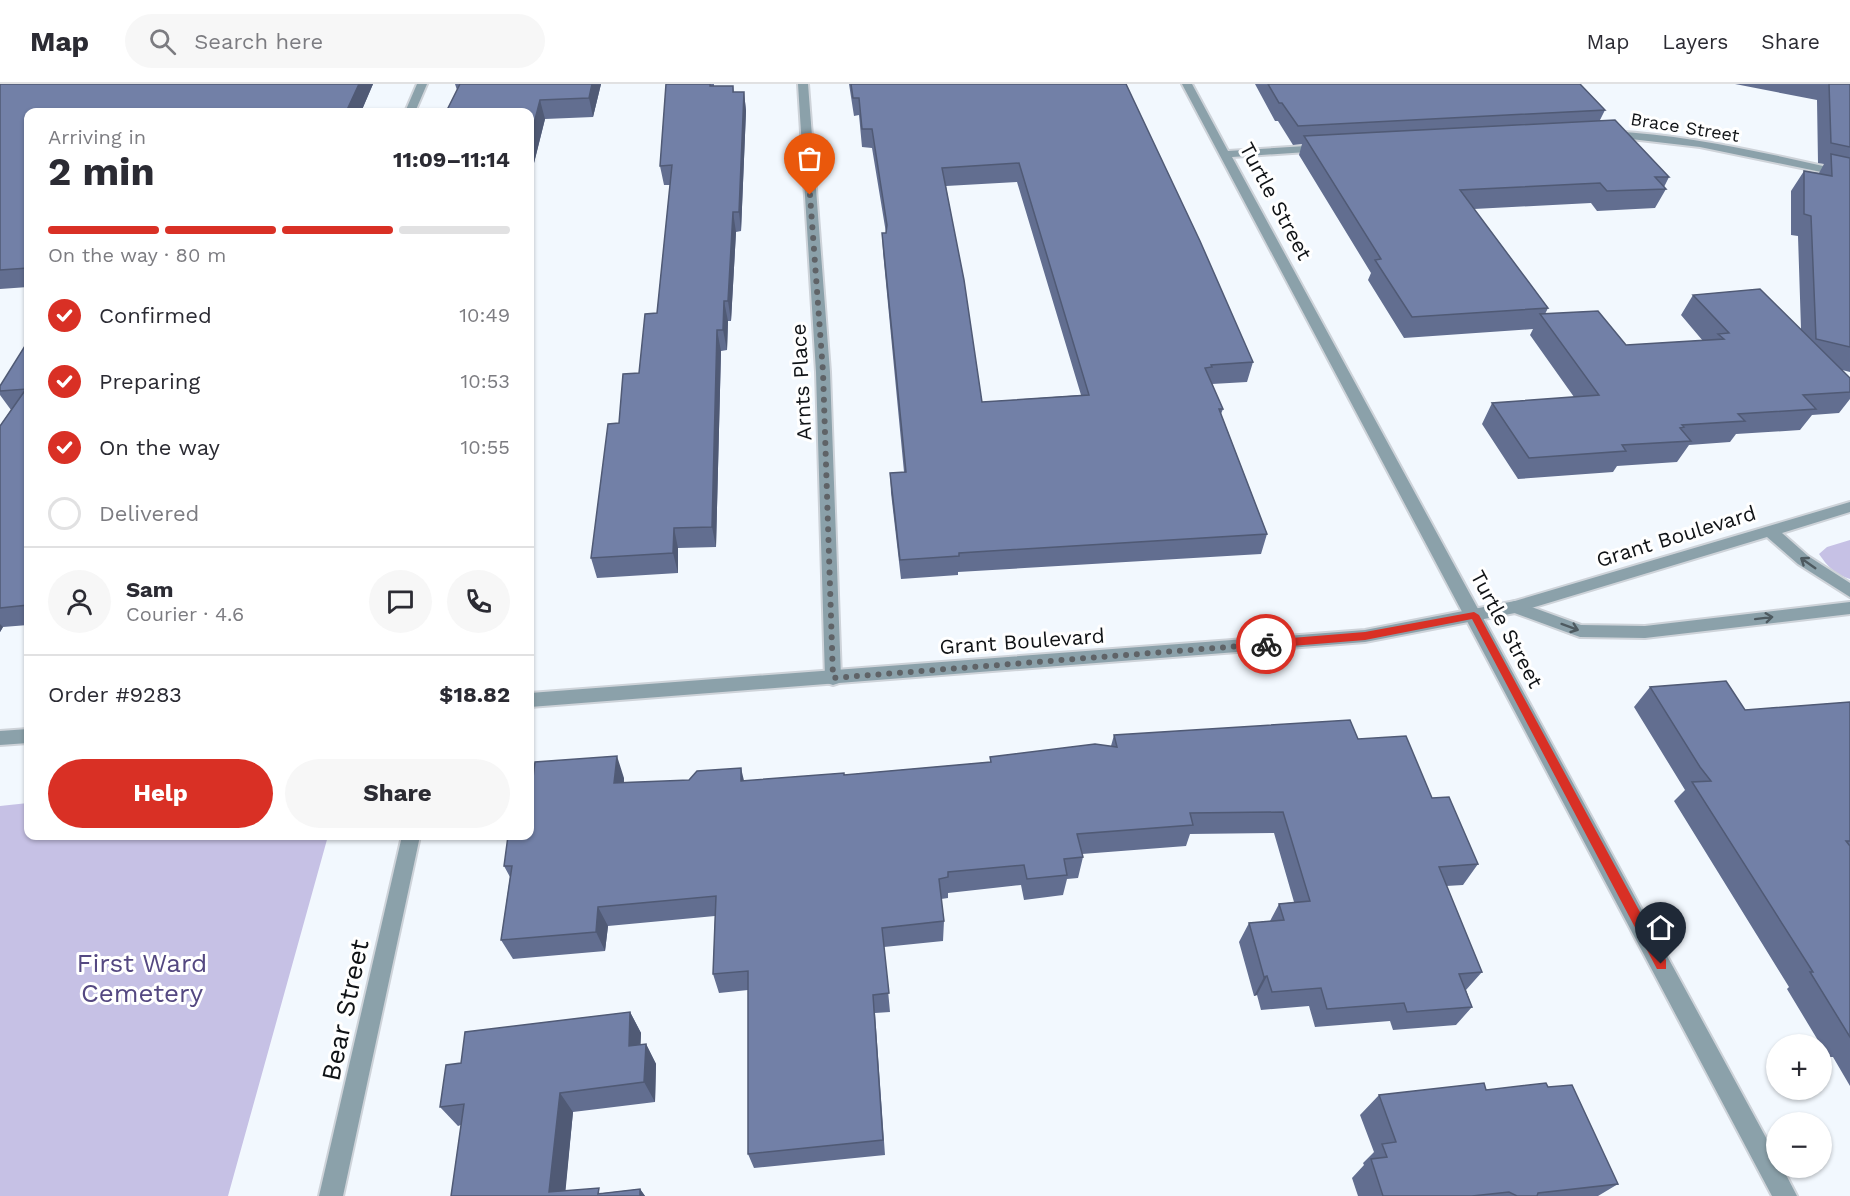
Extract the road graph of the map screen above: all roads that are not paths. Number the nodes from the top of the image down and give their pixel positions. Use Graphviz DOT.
graph roads {
  1 [pos="422,84"];
  2 [pos="802,84"];
  3 [pos="1187,84"];
  4 [pos="412,108"];
  5 [pos="1593,134"];
  6 [pos="1332,148"];
  7 [pos="1225,154"];
  8 [pos="1850,175"];
  9 [pos="1850,507"];
  10 [pos="1770,531"];
  11 [pos="1850,591"];
  12 [pos="1515,607"];
  13 [pos="1850,608"];
  14 [pos="1474,615"];
  15 [pos="833,678"];
  16 [pos="534,700"];
  17 [pos="24,736"];
  18 [pos="0,738"];
  19 [pos="410,840"];
  20 [pos="331,1196"];
  21 [pos="1785,1196"];
  1 -- 4 [label="street"];
  2 -- 15 [label="street, Arnts Place"];
  3 -- 7 [label="street, Turtle Street"];
  5 -- 8 [label="street, Brace Street"];
  6 -- 7 [label="street"];
  7 -- 14 [label="street, Turtle Street"];
  9 -- 10 [label="street, Grant Boulevard"];
  11 -- 10 [label="street, one-way"];
  10 -- 12 [label="street, Grant Boulevard"];
  12 -- 13 [label="street, one-way"];
  12 -- 14 [label="street, Grant Boulevard"];
  14 -- 15 [label="street, Grant Boulevard"];
  14 -- 21 [label="street, Turtle Street"];
  15 -- 16 [label="street, Grant Boulevard"];
  17 -- 18 [label="street"];
  19 -- 20 [label="street, Bear Street"];
}
